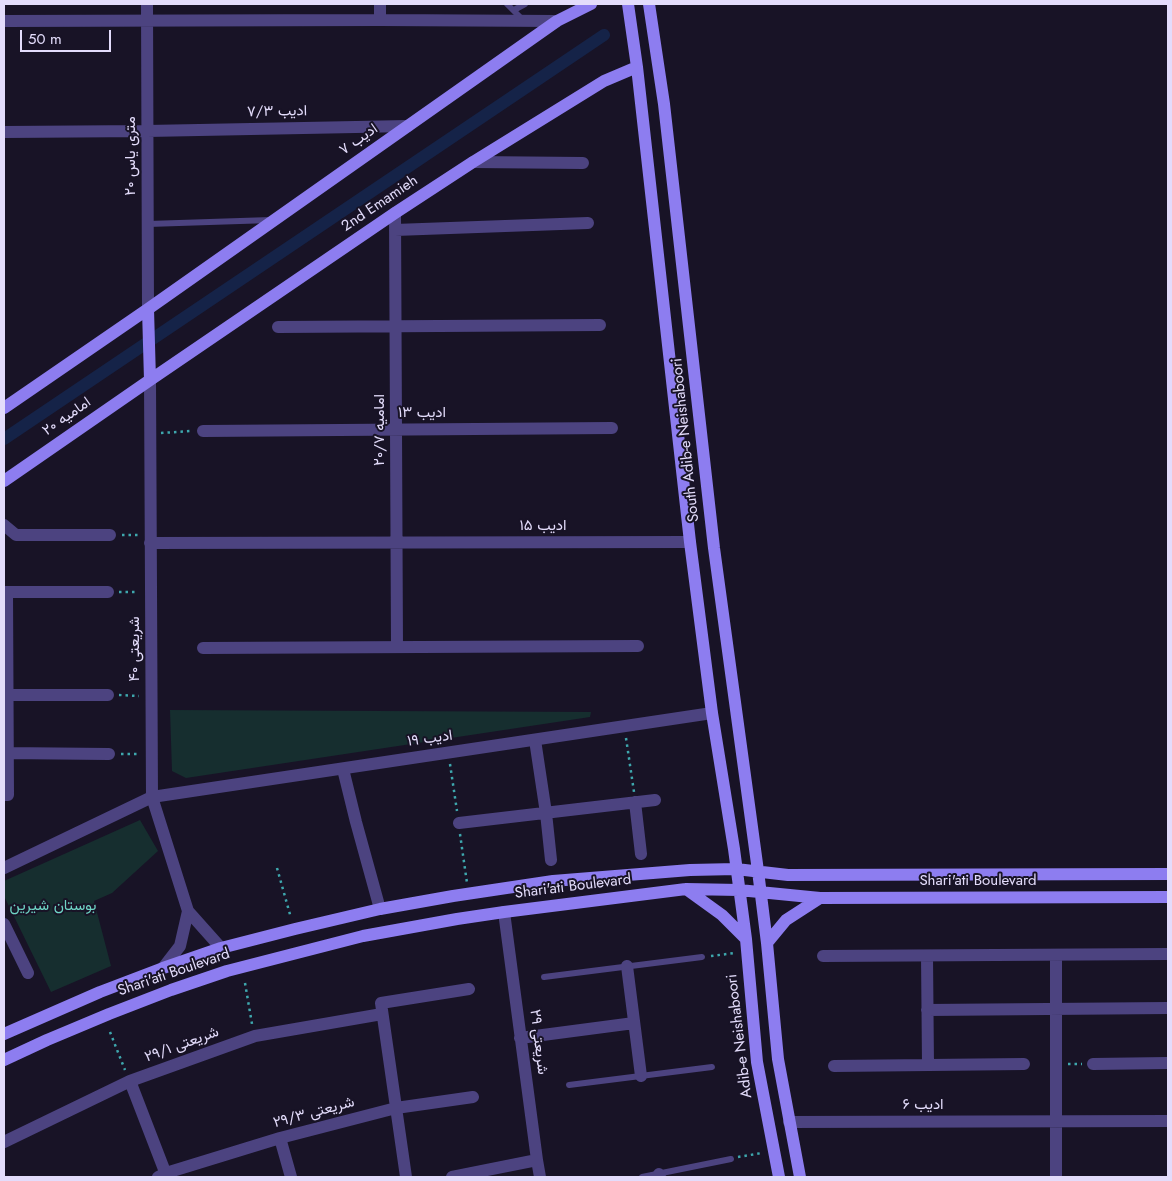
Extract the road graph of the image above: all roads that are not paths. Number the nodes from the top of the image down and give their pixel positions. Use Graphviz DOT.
graph roads {
  1 [pos="147,4"];
  2 [pos="380,4"];
  3 [pos="507,4"];
  4 [pos="525,4"];
  5 [pos="591,4"];
  6 [pos="628,4"];
  7 [pos="649,4"];
  8 [pos="514,10"];
  9 [pos="380,20"];
  10 [pos="4,21"];
  11 [pos="147,21"];
  12 [pos="524,21"];
  13 [pos="557,21"];
  14 [pos="637,67"];
  15 [pos="408,126"];
  16 [pos="147,131"];
  17 [pos="4,132"];
  18 [pos="473,162"];
  19 [pos="583,163"];
  20 [pos="395,213"];
  21 [pos="274,220"];
  22 [pos="588,223"];
  23 [pos="148,224"];
  24 [pos="395,230"];
  25 [pos="148,308"];
  26 [pos="600,325"];
  27 [pos="396,326"];
  28 [pos="278,327"];
  29 [pos="150,380"];
  30 [pos="4,408"];
  31 [pos="612,428"];
  32 [pos="396,430"];
  33 [pos="203,431"];
  34 [pos="4,481"];
  35 [pos="4,525"];
  36 [pos="110,535"];
  37 [pos="150,539"];
  38 [pos="397,542"];
  39 [pos="690,542"];
  40 [pos="6,592"];
  41 [pos="108,592"];
  42 [pos="638,646"];
  43 [pos="397,647"];
  44 [pos="203,648"];
  45 [pos="6,695"];
  46 [pos="108,695"];
  47 [pos="712,714"];
  48 [pos="535,740"];
  49 [pos="6,753"];
  50 [pos="109,754"];
  51 [pos="343,769"];
  52 [pos="6,795"];
  53 [pos="152,797"];
  54 [pos="655,800"];
  55 [pos="635,802"];
  56 [pos="546,813"];
  57 [pos="459,823"];
  58 [pos="641,854"];
  59 [pos="551,860"];
  60 [pos="4,868"];
  61 [pos="736,869"];
  62 [pos="758,871"];
  63 [pos="1168,874"];
  64 [pos="686,889"];
  65 [pos="739,890"];
  66 [pos="760,891"];
  67 [pos="1168,897"];
  68 [pos="820,898"];
  69 [pos="380,909"];
  70 [pos="188,911"];
  71 [pos="504,912"];
  72 [pos="4,924"];
  73 [pos="767,944"];
  74 [pos="746,946"];
  75 [pos="221,948"];
  76 [pos="1168,954"];
  77 [pos="1056,955"];
  78 [pos="823,956"];
  79 [pos="927,956"];
  80 [pos="702,957"];
  81 [pos="627,966"];
  82 [pos="163,968"];
  83 [pos="28,973"];
  84 [pos="544,977"];
  85 [pos="468,989"];
  86 [pos="382,1008"];
  87 [pos="1168,1008"];
  88 [pos="1056,1009"];
  89 [pos="927,1010"];
  90 [pos="634,1023"];
  91 [pos="4,1034"];
  92 [pos="520,1038"];
  93 [pos="4,1060"];
  94 [pos="1024,1064"];
  95 [pos="1093,1064"];
  96 [pos="1168,1064"];
  97 [pos="928,1065"];
  98 [pos="834,1066"];
  99 [pos="712,1067"];
  100 [pos="641,1076"];
  101 [pos="130,1081"];
  102 [pos="569,1085"];
  103 [pos="473,1097"];
  104 [pos="396,1108"];
  105 [pos="1056,1121"];
  106 [pos="1168,1121"];
  107 [pos="789,1122"];
  108 [pos="280,1138"];
  109 [pos="4,1142"];
  110 [pos="731,1159"];
  111 [pos="537,1160"];
  112 [pos="660,1175"];
  113 [pos="164,1176"];
  114 [pos="291,1177"];
  115 [pos="406,1177"];
  116 [pos="452,1177"];
  117 [pos="540,1177"];
  118 [pos="642,1177"];
  119 [pos="779,1177"];
  120 [pos="800,1177"];
  121 [pos="1056,1177"];
  1 -- 11 [label="street, ۲۰ متری یاس"];
  2 -- 9 [label="street"];
  3 -- 8 [label="lane"];
  4 -- 8 [label="lane"];
  5 -- 13 [label="main road, ادیب ۷"];
  6 -- 14 [label="main road, South Adib-e Neishaboori"];
  7 -- 62 [label="main road, South Adib-e Neishaboori"];
  8 -- 12 [label="lane"];
  9 -- 11 [label="street"];
  9 -- 12 [label="street"];
  10 -- 11 [label="street"];
  11 -- 16 [label="street, ۲۰ متری یاس"];
  12 -- 13 [label="street"];
  13 -- 15 [label="main road, ادیب ۷"];
  14 -- 18 [label="main road, 2nd Emamieh"];
  14 -- 39 [label="main road, South Adib-e Neishaboori"];
  15 -- 16 [label="street, ادیب ۷/۳"];
  15 -- 21 [label="main road, ادیب ۷"];
  16 -- 17 [label="street, ادیب ۷/۳"];
  16 -- 23 [label="street, ۲۰ متری یاس"];
  18 -- 19 [label="street"];
  18 -- 20 [label="main road, 2nd Emamieh"];
  20 -- 24 [label="street, امامیه ۲۰/۷"];
  20 -- 29 [label="main road, 2nd Emamieh"];
  21 -- 23 [label="lane"];
  21 -- 25 [label="main road, ادیب ۷"];
  22 -- 24 [label="street"];
  23 -- 25 [label="street, ۲۰ متری یاس"];
  24 -- 27 [label="street, امامیه ۲۰/۷"];
  25 -- 29 [label="main road"];
  25 -- 30 [label="main road"];
  26 -- 27 [label="street"];
  27 -- 28 [label="street"];
  27 -- 32 [label="street, امامیه ۲۰/۷"];
  29 -- 34 [label="main road, امامیه ۲۰"];
  29 -- 37 [label="street, شریعتی ۴۰"];
  31 -- 32 [label="street, ادیب ۱۳"];
  32 -- 33 [label="street, ادیب ۱۳"];
  32 -- 38 [label="street, امامیه ۲۰/۷"];
  35 -- 36 [label="street"];
  37 -- 38 [label="street, ادیب ۱۵"];
  37 -- 53 [label="street, شریعتی ۴۰"];
  38 -- 39 [label="street, ادیب ۱۵"];
  38 -- 43 [label="street, امامیه ۲۰/۷"];
  39 -- 47 [label="main road, South Adib-e Neishaboori"];
  40 -- 41 [label="street"];
  40 -- 45 [label="street"];
  42 -- 43 [label="street"];
  43 -- 44 [label="street"];
  45 -- 46 [label="street"];
  45 -- 49 [label="street"];
  47 -- 48 [label="street, ادیب ۱۹"];
  47 -- 61 [label="main road, South Adib-e Neishaboori"];
  48 -- 51 [label="street, ادیب ۱۹"];
  48 -- 56 [label="street"];
  49 -- 50 [label="street"];
  49 -- 52 [label="street"];
  51 -- 53 [label="street, ادیب ۱۹"];
  51 -- 69 [label="street"];
  53 -- 60 [label="street, ادیب ۱۹"];
  53 -- 70 [label="street, شریعتی ۴۰"];
  54 -- 55 [label="street"];
  55 -- 56 [label="street"];
  55 -- 58 [label="street"];
  56 -- 57 [label="street"];
  56 -- 59 [label="street"];
  61 -- 62 [label="main road, Shari'ati Boulevard"];
  61 -- 65 [label="main road, South Adib-e Neishaboori"];
  61 -- 69 [label="main road, Shari'ati Boulevard"];
  62 -- 63 [label="main road, Shari'ati Boulevard"];
  62 -- 66 [label="main road, South Adib-e Neishaboori"];
  64 -- 65 [label="main road, Shari'ati Boulevard"];
  64 -- 71 [label="main road, Shari'ati Boulevard"];
  64 -- 74 [label="main road"];
  65 -- 66 [label="main road, Shari'ati Boulevard"];
  65 -- 74 [label="main road, Adib-e Neishaboori"];
  66 -- 68 [label="main road, Shari'ati Boulevard"];
  66 -- 73 [label="main road"];
  67 -- 68 [label="main road, Shari'ati Boulevard"];
  68 -- 73 [label="main road"];
  69 -- 75 [label="main road, Shari'ati Boulevard"];
  70 -- 75 [label="street, شریعتی ۴۰"];
  70 -- 82 [label="street"];
  71 -- 92 [label="street, شریعتی ۲۹"];
  71 -- 93 [label="main road, Shari'ati Boulevard"];
  72 -- 83 [label="street"];
  73 -- 107 [label="main road"];
  74 -- 119 [label="main road, Adib-e Neishaboori"];
  75 -- 82 [label="main road, Shari'ati Boulevard"];
  76 -- 77 [label="street"];
  77 -- 79 [label="street"];
  77 -- 88 [label="street"];
  78 -- 79 [label="street"];
  79 -- 89 [label="street"];
  80 -- 81 [label="lane"];
  81 -- 84 [label="lane"];
  81 -- 90 [label="street"];
  82 -- 91 [label="main road, Shari'ati Boulevard"];
  85 -- 86 [label="street, شریعتی ۲۹/۱"];
  86 -- 101 [label="street, شریعتی ۲۹/۱"];
  86 -- 104 [label="street"];
  87 -- 88 [label="street"];
  88 -- 89 [label="street"];
  88 -- 105 [label="street"];
  89 -- 97 [label="street"];
  90 -- 92 [label="street"];
  90 -- 100 [label="street"];
  92 -- 111 [label="street, شریعتی ۲۹"];
  94 -- 97 [label="street"];
  95 -- 96 [label="street"];
  97 -- 98 [label="street"];
  99 -- 100 [label="lane"];
  100 -- 102 [label="lane"];
  101 -- 109 [label="street, شریعتی ۲۹/۱"];
  101 -- 113 [label="street"];
  103 -- 104 [label="street, شریعتی ۲۹/۳"];
  104 -- 108 [label="street, شریعتی ۲۹/۳"];
  104 -- 115 [label="street"];
  105 -- 106 [label="street, ادیب ۶"];
  105 -- 107 [label="street, ادیب ۶"];
  105 -- 121 [label="street"];
  107 -- 120 [label="main road"];
  108 -- 113 [label="street, شریعتی ۲۹/۳"];
  108 -- 114 [label="street"];
  110 -- 112 [label="lane"];
  111 -- 116 [label="street"];
  111 -- 117 [label="street, شریعتی ۲۹"];
  112 -- 118 [label="lane"];
}
